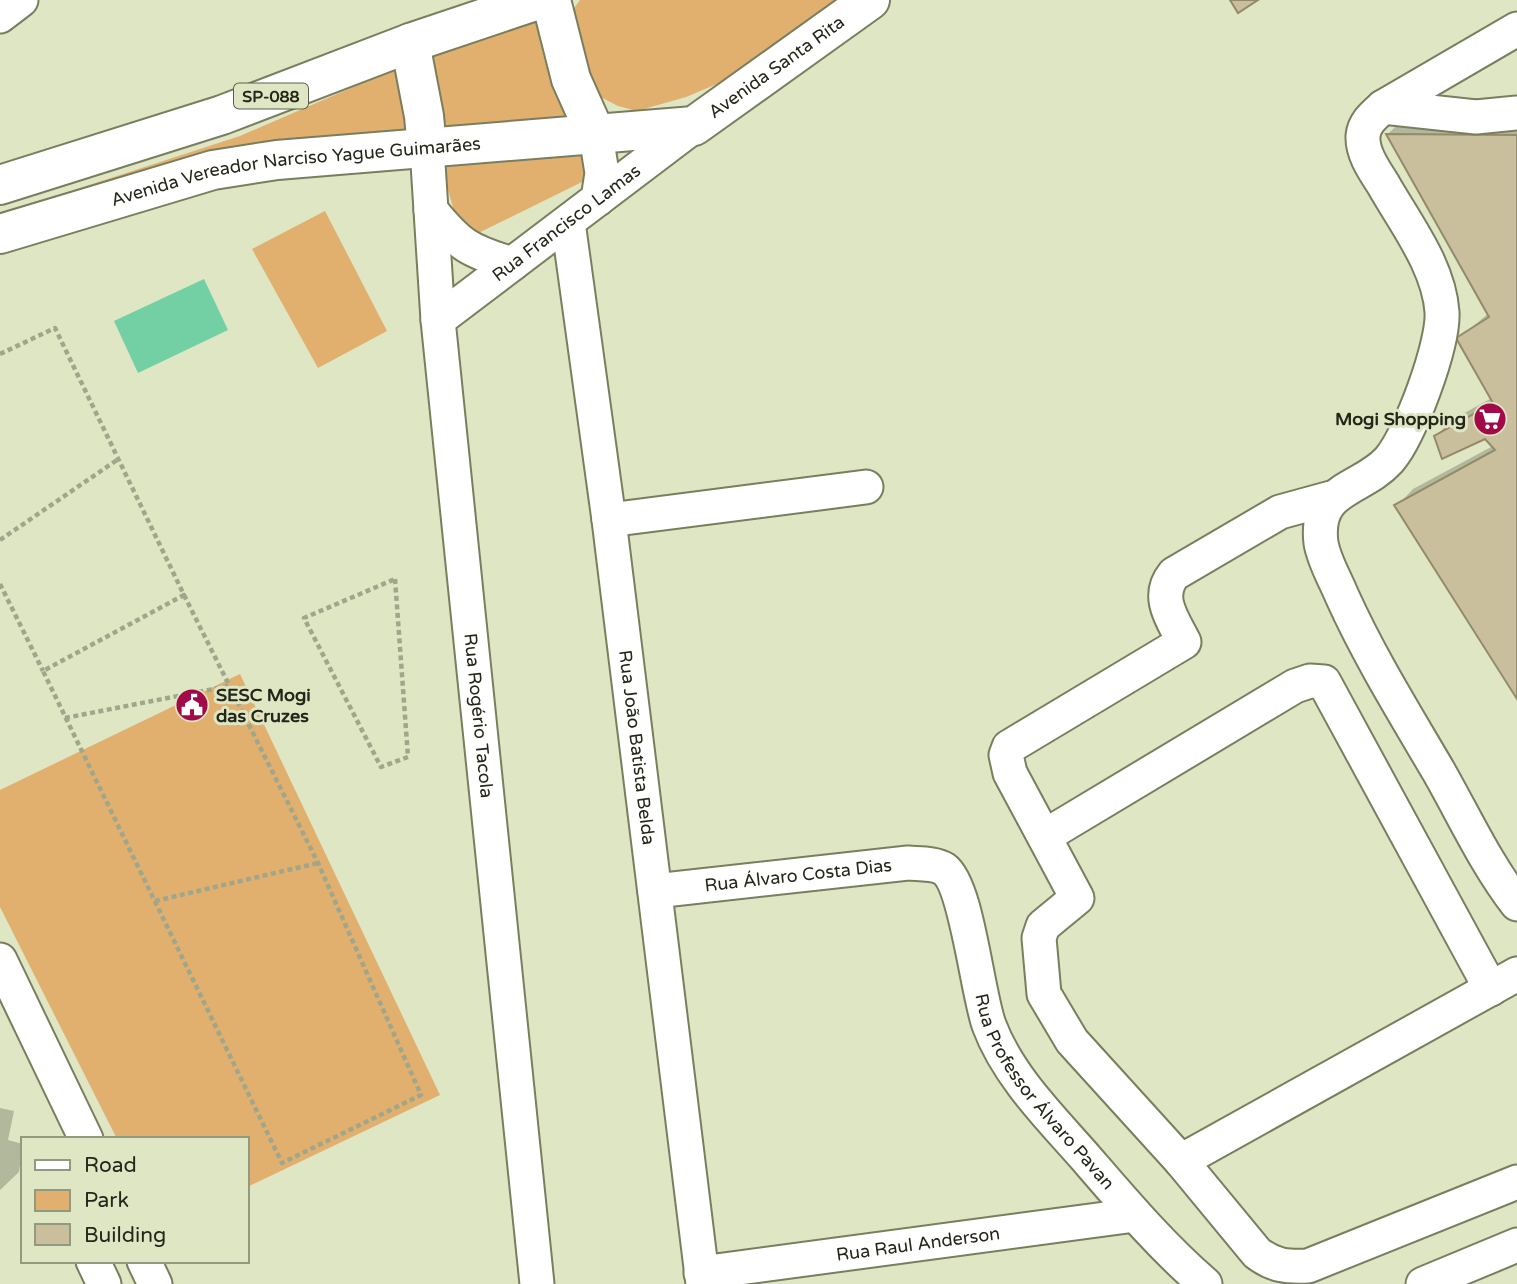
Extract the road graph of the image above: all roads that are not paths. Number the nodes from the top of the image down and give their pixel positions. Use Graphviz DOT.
graph roads {
  1 [pos="21,0"];
  2 [pos="538,0"];
  3 [pos="551,0"];
  4 [pos="870,0"];
  5 [pos="0,16"];
  6 [pos="1517,29"];
  7 [pos="410,43"];
  8 [pos="1384,107"];
  9 [pos="1517,113"];
  10 [pos="694,126"];
  11 [pos="596,135"];
  12 [pos="427,148"];
  13 [pos="0,185"];
  14 [pos="598,199"];
  15 [pos="431,210"];
  16 [pos="568,222"];
  17 [pos="0,234"];
  18 [pos="512,264"];
  19 [pos="438,320"];
  20 [pos="866,487"];
  21 [pos="1331,498"];
  22 [pos="609,520"];
  23 [pos="1045,836"];
  24 [pos="941,867"];
  25 [pos="656,891"];
  26 [pos="1517,904"];
  27 [pos="0,960"];
  28 [pos="1504,981"];
  29 [pos="78,1136"];
  30 [pos="1181,1161"];
  31 [pos="1517,1182"];
  32 [pos="1135,1215"];
  33 [pos="1517,1245"];
  34 [pos="94,1263"];
  35 [pos="145,1263"];
  36 [pos="702,1279"];
  37 [pos="104,1284"];
  38 [pos="155,1284"];
  39 [pos="537,1284"];
  40 [pos="1205,1284"];
  41 [pos="1423,1284"];
  1 -- 5 [label="street"];
  2 -- 7 [label="main road, SP-088"];
  3 -- 11 [label="main road"];
  4 -- 10 [label="main road, Avenida Santa Rita"];
  6 -- 8 [label="street"];
  7 -- 12 [label="main road"];
  7 -- 13 [label="main road, SP-088"];
  8 -- 9 [label="street"];
  8 -- 21 [label="street"];
  10 -- 11 [label="main road, Avenida Santa Rita"];
  10 -- 14 [label="street, Rua Francisco Lamas"];
  11 -- 12 [label="main road, Avenida Vereador Narciso Yague Guimarães"];
  11 -- 14 [label="street"];
  12 -- 15 [label="street, Rua Rogério Tacola"];
  12 -- 17 [label="main road, Avenida Vereador Narciso Yague Guimarães"];
  14 -- 16 [label="street, Rua Francisco Lamas"];
  15 -- 18 [label="street"];
  15 -- 19 [label="street, Rua Rogério Tacola"];
  16 -- 18 [label="street, Rua Francisco Lamas"];
  16 -- 22 [label="street, Rua João Batista Belda"];
  18 -- 19 [label="street, Rua Francisco Lamas"];
  19 -- 39 [label="street, Rua Rogério Tacola"];
  20 -- 22 [label="street"];
  21 -- 23 [label="street"];
  21 -- 26 [label="street"];
  22 -- 25 [label="street, Rua João Batista Belda"];
  23 -- 28 [label="street"];
  23 -- 30 [label="street"];
  24 -- 25 [label="street, Rua Álvaro Costa Dias"];
  24 -- 32 [label="street, Rua Professor Álvaro Pavan"];
  25 -- 36 [label="street, Rua João Batista Belda"];
  27 -- 29 [label="street"];
  28 -- 30 [label="street"];
  30 -- 31 [label="street"];
  32 -- 36 [label="street, Rua Raul Anderson"];
  32 -- 40 [label="street, Rua Professor Álvaro Pavan"];
  33 -- 41 [label="street"];
  34 -- 37 [label="street"];
  35 -- 38 [label="street"];
}
